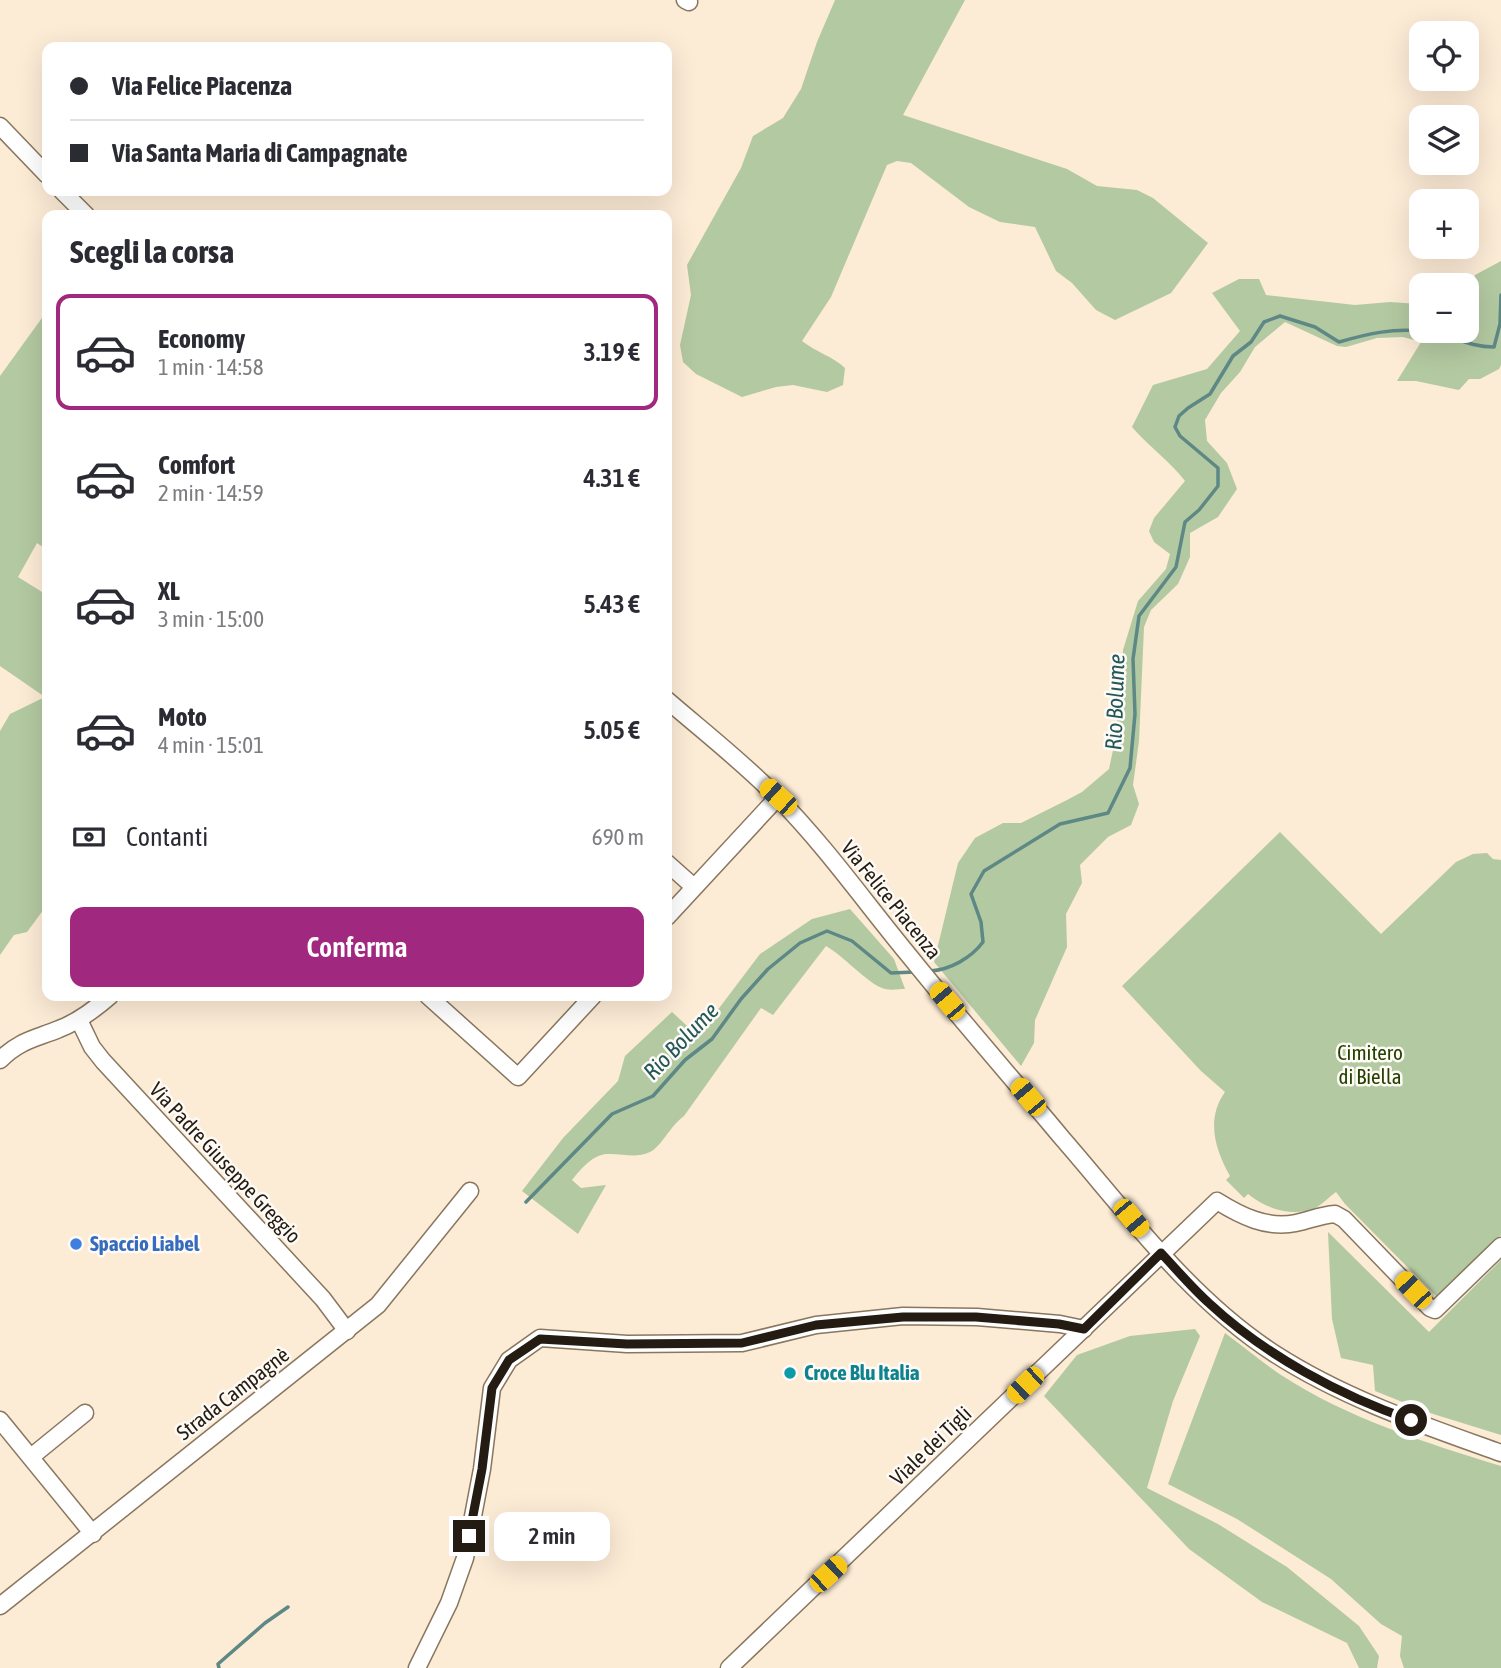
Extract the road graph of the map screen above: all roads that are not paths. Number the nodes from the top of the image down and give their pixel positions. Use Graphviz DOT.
graph roads {
  1 [pos="0,126"];
  2 [pos="42,170"];
  3 [pos="67,196"];
  4 [pos="81,210"];
  5 [pos="672,704"];
  6 [pos="778,797"];
  7 [pos="672,867"];
  8 [pos="694,887"];
  9 [pos="672,911"];
  10 [pos="104,1001"];
  11 [pos="434,1001"];
  12 [pos="588,1001"];
  13 [pos="79,1020"];
  14 [pos="0,1060"];
  15 [pos="470,1191"];
  16 [pos="1501,1246"];
  17 [pos="1161,1253"];
  18 [pos="1084,1329"];
  19 [pos="346,1331"];
  20 [pos="85,1413"];
  21 [pos="0,1420"];
  22 [pos="1501,1453"];
  23 [pos="31,1457"];
  24 [pos="93,1534"];
  25 [pos="0,1606"];
  26 [pos="417,1668"];
  27 [pos="729,1668"];
  1 -- 2 [label="street"];
  3 -- 4 [label="street"];
  5 -- 6 [label="street, Via Felice Piacenza"];
  6 -- 8 [label="street"];
  6 -- 17 [label="street, Via Felice Piacenza"];
  7 -- 8 [label="street"];
  8 -- 9 [label="street"];
  10 -- 13 [label="street"];
  11 -- 12 [label="street"];
  13 -- 14 [label="street"];
  13 -- 19 [label="street, Via Padre Giuseppe Greggio"];
  15 -- 19 [label="street, Strada Campagnè"];
  16 -- 17 [label="street, Viale dei Tigli"];
  17 -- 18 [label="street, Viale dei Tigli"];
  17 -- 22 [label="street, Via Felice Piacenza"];
  18 -- 26 [label="street"];
  18 -- 27 [label="street, Viale dei Tigli"];
  19 -- 24 [label="street, Strada Campagnè"];
  20 -- 23 [label="street"];
  21 -- 23 [label="street"];
  23 -- 24 [label="street"];
  24 -- 25 [label="street, Strada Campagnè"];
}
